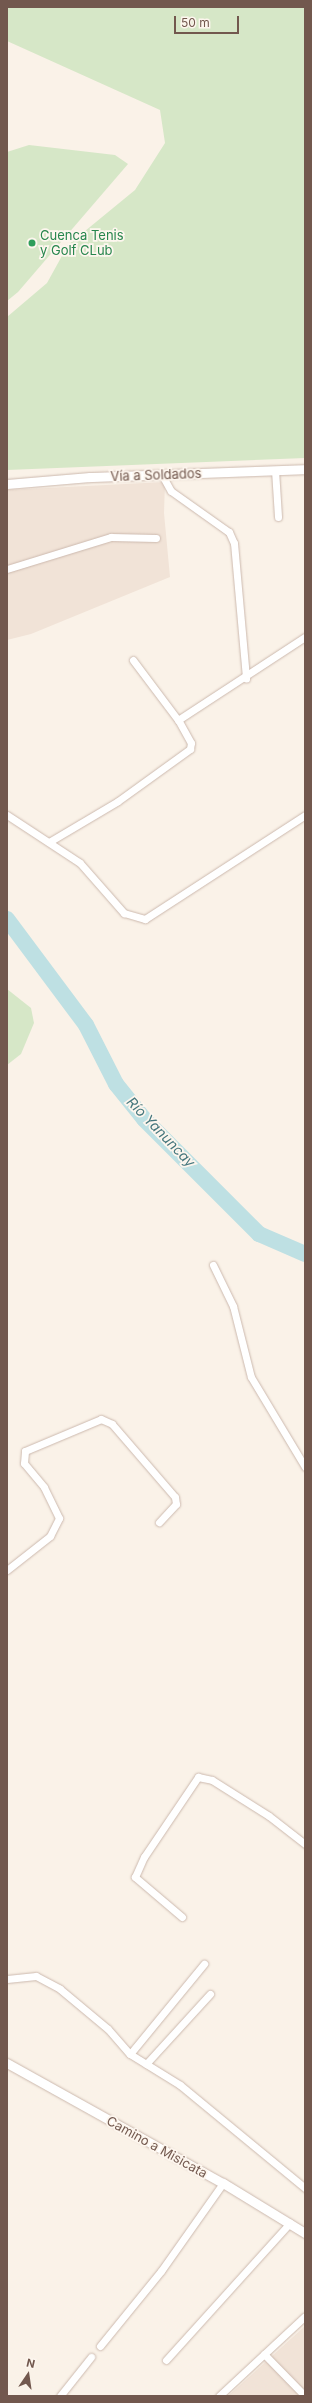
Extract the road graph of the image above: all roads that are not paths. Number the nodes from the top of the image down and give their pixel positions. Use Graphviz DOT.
graph roads {
  1 [pos="305,469"];
  2 [pos="275,470"];
  3 [pos="162,475"];
  4 [pos="7,484"];
  5 [pos="278,517"];
  6 [pos="156,538"];
  7 [pos="7,570"];
  8 [pos="305,636"];
  9 [pos="133,660"];
  10 [pos="246,678"];
  11 [pos="178,720"];
  12 [pos="7,814"];
  13 [pos="305,814"];
  14 [pos="49,842"];
  15 [pos="213,1265"];
  16 [pos="305,1467"];
  17 [pos="159,1522"];
  18 [pos="7,1570"];
  19 [pos="305,1844"];
  20 [pos="182,1917"];
  21 [pos="204,1964"];
  22 [pos="7,1979"];
  23 [pos="210,1994"];
  24 [pos="130,2054"];
  25 [pos="7,2063"];
  26 [pos="146,2064"];
  27 [pos="223,2183"];
  28 [pos="305,2188"];
  29 [pos="290,2223"];
  30 [pos="305,2233"];
  31 [pos="304,2319"];
  32 [pos="100,2346"];
  33 [pos="264,2354"];
  34 [pos="91,2357"];
  35 [pos="166,2360"];
  36 [pos="224,2394"];
  37 [pos="60,2396"];
  38 [pos="305,2396"];
  1 -- 2 [label="street, Vía a Soldados"];
  2 -- 3 [label="street, Vía a Soldados"];
  2 -- 5 [label="street"];
  3 -- 4 [label="street, Vía a Soldados"];
  3 -- 10 [label="street"];
  6 -- 7 [label="street"];
  8 -- 10 [label="street"];
  9 -- 11 [label="street"];
  10 -- 11 [label="street"];
  11 -- 14 [label="street"];
  12 -- 14 [label="street"];
  13 -- 14 [label="street"];
  15 -- 16 [label="street"];
  17 -- 18 [label="street"];
  19 -- 20 [label="street"];
  21 -- 24 [label="street"];
  22 -- 24 [label="street"];
  23 -- 26 [label="street"];
  24 -- 26 [label="street"];
  25 -- 27 [label="street, Camino a Misicata"];
  26 -- 28 [label="street"];
  27 -- 29 [label="street, Camino a Misicata"];
  27 -- 32 [label="street"];
  29 -- 30 [label="street, Camino a Misicata"];
  29 -- 35 [label="street"];
  31 -- 33 [label="street"];
  33 -- 36 [label="street"];
  33 -- 38 [label="street"];
  34 -- 37 [label="street"];
}
